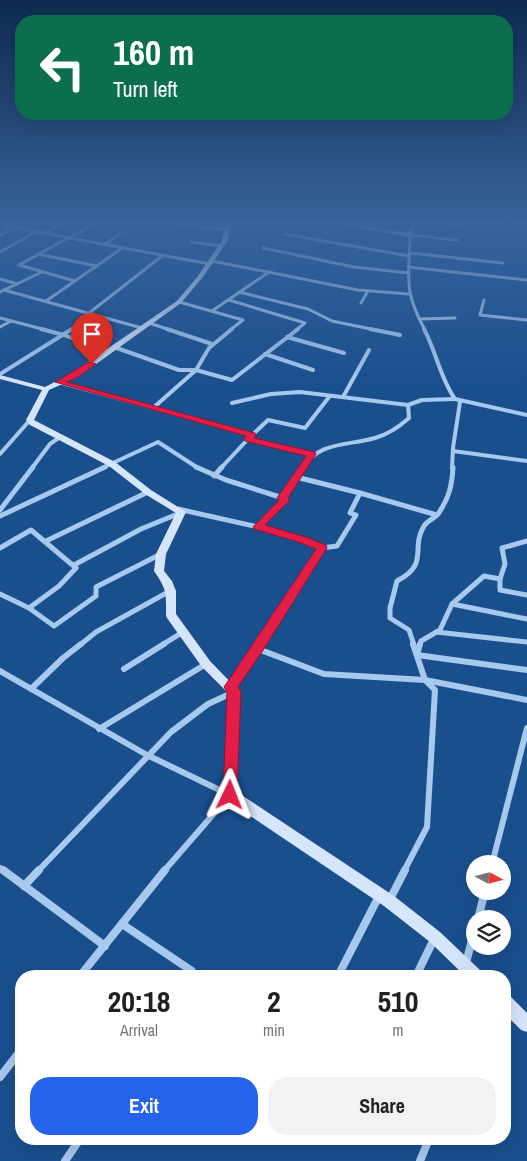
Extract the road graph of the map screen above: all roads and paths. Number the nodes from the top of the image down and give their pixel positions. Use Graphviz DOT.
graph roads {
  1 [pos="32,276"];
  2 [pos="59,276"];
  3 [pos="82,276"];
  4 [pos="138,276"];
  5 [pos="200,276"];
  6 [pos="262,276"];
  7 [pos="290,276"];
  8 [pos="409,276"];
  9 [pos="492,276"];
  10 [pos="0,280"];
  11 [pos="527,280"];
  12 [pos="75,281"];
  13 [pos="17,284"];
  14 [pos="4,290"];
  15 [pos="368,291"];
  16 [pos="0,292"];
  17 [pos="239,292"];
  18 [pos="409,294"];
  19 [pos="229,300"];
  20 [pos="484,300"];
  21 [pos="46,301"];
  22 [pos="179,302"];
  23 [pos="361,303"];
  24 [pos="212,311"];
  25 [pos="91,314"];
  26 [pos="0,318"];
  27 [pos="455,318"];
  28 [pos="420,319"];
  29 [pos="527,320"];
  30 [pos="11,321"];
  31 [pos="149,323"];
  32 [pos="0,327"];
  33 [pos="142,328"];
  34 [pos="400,334"];
  35 [pos="64,335"];
  36 [pos="287,337"];
  37 [pos="212,344"];
  38 [pos="114,347"];
  39 [pos="369,350"];
  40 [pos="108,352"];
  41 [pos="344,353"];
  42 [pos="265,354"];
  43 [pos="196,370"];
  44 [pos="313,370"];
  45 [pos="0,376"];
  46 [pos="60,382"];
  47 [pos="46,389"];
  48 [pos="329,397"];
  49 [pos="343,397"];
  50 [pos="458,401"];
  51 [pos="232,403"];
  52 [pos="408,404"];
  53 [pos="153,408"];
  54 [pos="527,416"];
  55 [pos="30,420"];
  56 [pos="60,437"];
  57 [pos="250,437"];
  58 [pos="453,451"];
  59 [pos="0,454"];
  60 [pos="312,454"];
  61 [pos="527,461"];
  62 [pos="112,464"];
  63 [pos="214,476"];
  64 [pos="296,477"];
  65 [pos="148,492"];
  66 [pos="360,493"];
  67 [pos="282,498"];
  68 [pos="0,502"];
  69 [pos="6,503"];
  70 [pos="0,510"];
  71 [pos="179,511"];
  72 [pos="437,515"];
  73 [pos="0,516"];
  74 [pos="258,527"];
  75 [pos="46,541"];
  76 [pos="527,541"];
  77 [pos="0,548"];
  78 [pos="322,548"];
  79 [pos="161,554"];
  80 [pos="76,568"];
  81 [pos="500,579"];
  82 [pos="171,591"];
  83 [pos="0,594"];
  84 [pos="527,595"];
  85 [pos="452,604"];
  86 [pos="28,608"];
  87 [pos="527,619"];
  88 [pos="184,632"];
  89 [pos="436,632"];
  90 [pos="527,642"];
  91 [pos="258,649"];
  92 [pos="417,655"];
  93 [pos="206,664"];
  94 [pos="124,668"];
  95 [pos="527,670"];
  96 [pos="0,671"];
  97 [pos="425,680"];
  98 [pos="31,689"];
  99 [pos="232,689"];
  100 [pos="527,700"];
  101 [pos="527,728"];
  102 [pos="99,729"];
  103 [pos="147,755"];
  104 [pos="230,795"];
  105 [pos="494,855"];
  106 [pos="0,868"];
  107 [pos="24,886"];
  108 [pos="384,898"];
  109 [pos="122,924"];
  110 [pos="435,937"];
  111 [pos="105,946"];
  112 [pos="468,955"];
  113 [pos="465,966"];
  114 [pos="85,970"];
  115 [pos="191,970"];
  116 [pos="342,970"];
  117 [pos="419,970"];
  118 [pos="469,970"];
  119 [pos="511,1009"];
  120 [pos="527,1024"];
  121 [pos="15,1058"];
  122 [pos="0,1077"];
  123 [pos="76,1145"];
  124 [pos="427,1145"];
  125 [pos="65,1161"];
  126 [pos="420,1161"];
  1 -- 13 [label="street"];
  2 -- 12 [label="street"];
  3 -- 12 [label="street"];
  4 -- 25 [label="street"];
  5 -- 22 [label="street"];
  6 -- 17 [label="street"];
  7 -- 15 [label="street"];
  8 -- 18 [label="street"];
  9 -- 11 [label="street"];
  10 -- 13 [label="street"];
  12 -- 21 [label="street"];
  13 -- 14 [label="street"];
  14 -- 16 [label="street"];
  14 -- 21 [label="street"];
  15 -- 18 [label="street"];
  15 -- 23 [label="street"];
  17 -- 19 [label="street"];
  17 -- 34 [label="street"];
  18 -- 28 [label="street"];
  19 -- 24 [label="street"];
  19 -- 36 [label="street"];
  20 -- 29 [label="street"];
  21 -- 25 [label="street"];
  22 -- 24 [label="street"];
  22 -- 31 [label="street"];
  24 -- 37 [label="street"];
  25 -- 33 [label="street"];
  25 -- 35 [label="street"];
  26 -- 30 [label="street"];
  27 -- 28 [label="street"];
  28 -- 50 [label="street"];
  30 -- 32 [label="street"];
  30 -- 35 [label="street"];
  31 -- 33 [label="street"];
  31 -- 37 [label="street"];
  33 -- 38 [label="street"];
  35 -- 40 [label="street"];
  35 -- 45 [label="street"];
  36 -- 41 [label="street"];
  36 -- 42 [label="street"];
  37 -- 43 [label="street"];
  38 -- 40 [label="street"];
  38 -- 43 [label="street"];
  39 -- 49 [label="street"];
  40 -- 46 [label="street"];
  42 -- 43 [label="street"];
  42 -- 44 [label="street"];
  43 -- 53 [label="street"];
  45 -- 47 [label="street"];
  46 -- 47 [label="street"];
  46 -- 53 [label="street"];
  47 -- 55 [label="street"];
  48 -- 49 [label="street"];
  48 -- 51 [label="street"];
  48 -- 57 [label="street"];
  49 -- 52 [label="street"];
  50 -- 52 [label="street"];
  50 -- 54 [label="street"];
  50 -- 58 [label="street"];
  52 -- 60 [label="street"];
  53 -- 57 [label="street"];
  55 -- 56 [label="street"];
  55 -- 59 [label="street"];
  56 -- 62 [label="street"];
  56 -- 69 [label="street"];
  57 -- 60 [label="street"];
  57 -- 63 [label="street"];
  58 -- 61 [label="street"];
  58 -- 72 [label="street"];
  60 -- 64 [label="street"];
  62 -- 63 [label="street"];
  62 -- 65 [label="street"];
  62 -- 73 [label="street"];
  63 -- 67 [label="street"];
  64 -- 66 [label="street"];
  64 -- 67 [label="street"];
  65 -- 71 [label="street"];
  65 -- 75 [label="street"];
  66 -- 72 [label="street"];
  66 -- 78 [label="street"];
  67 -- 74 [label="street"];
  68 -- 69 [label="street"];
  69 -- 70 [label="street"];
  71 -- 74 [label="street"];
  71 -- 79 [label="street"];
  71 -- 80 [label="street"];
  72 -- 92 [label="street"];
  74 -- 78 [label="street"];
  75 -- 77 [label="street"];
  75 -- 80 [label="street"];
  76 -- 81 [label="street"];
  78 -- 91 [label="street"];
  79 -- 82 [label="street"];
  79 -- 86 [label="street"];
  80 -- 86 [label="street"];
  81 -- 84 [label="street"];
  81 -- 85 [label="street"];
  82 -- 88 [label="street"];
  82 -- 98 [label="street"];
  83 -- 86 [label="street"];
  85 -- 87 [label="street"];
  85 -- 89 [label="street"];
  88 -- 93 [label="street"];
  88 -- 94 [label="street"];
  89 -- 90 [label="street"];
  89 -- 92 [label="street"];
  91 -- 97 [label="street"];
  91 -- 99 [label="street"];
  92 -- 95 [label="street"];
  92 -- 97 [label="street"];
  93 -- 99 [label="street"];
  93 -- 102 [label="street"];
  96 -- 98 [label="street"];
  97 -- 100 [label="street"];
  97 -- 108 [label="street"];
  98 -- 102 [label="street"];
  99 -- 103 [label="street"];
  99 -- 104 [label="street"];
  101 -- 105 [label="street"];
  102 -- 103 [label="street"];
  103 -- 104 [label="street"];
  103 -- 107 [label="street"];
  104 -- 108 [label="street"];
  104 -- 109 [label="street"];
  106 -- 107 [label="street"];
  107 -- 111 [label="street"];
  108 -- 110 [label="street"];
  108 -- 116 [label="street"];
  109 -- 111 [label="street"];
  109 -- 115 [label="street"];
  110 -- 113 [label="street"];
  110 -- 117 [label="street"];
  111 -- 114 [label="street"];
  112 -- 113 [label="street"];
  113 -- 118 [label="street"];
  119 -- 120 [label="street"];
  121 -- 122 [label="street"];
  123 -- 125 [label="street"];
  124 -- 126 [label="street"];
}
